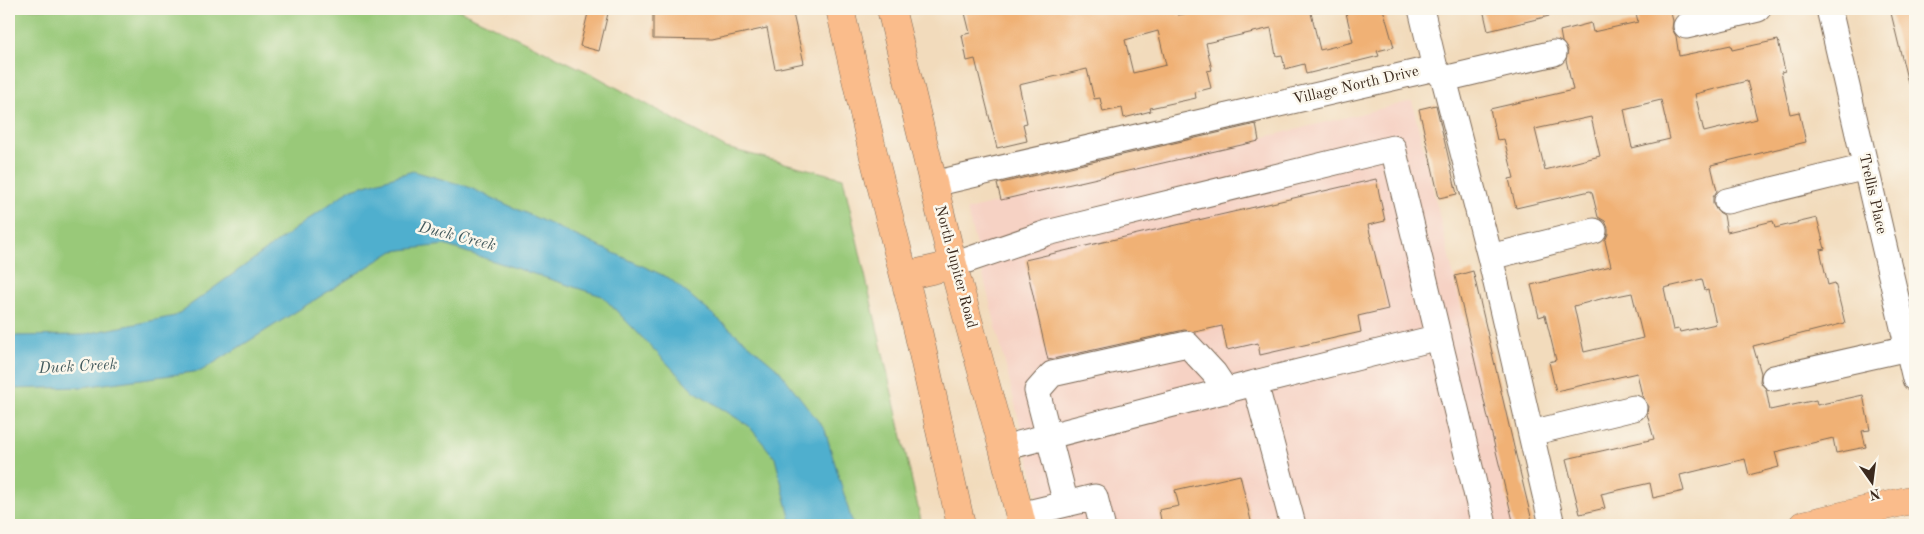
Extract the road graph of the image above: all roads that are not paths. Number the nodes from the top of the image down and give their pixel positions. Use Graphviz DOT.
graph roads {
  1 [pos="840,9"];
  2 [pos="891,9"];
  3 [pos="1421,9"];
  4 [pos="1758,9"];
  5 [pos="1829,9"];
  6 [pos="1686,26"];
  7 [pos="1554,54"];
  8 [pos="1440,73"];
  9 [pos="1866,167"];
  10 [pos="933,184"];
  11 [pos="1727,201"];
  12 [pos="1594,231"];
  13 [pos="1490,257"];
  14 [pos="953,265"];
  15 [pos="905,276"];
  16 [pos="1439,337"];
  17 [pos="1908,348"];
  18 [pos="1774,378"];
  19 [pos="1915,379"];
  20 [pos="1255,383"];
  21 [pos="1226,391"];
  22 [pos="1634,408"];
  23 [pos="1531,433"];
  24 [pos="1048,437"];
  25 [pos="1003,448"];
  26 [pos="1915,499"];
  27 [pos="1066,504"];
  28 [pos="1021,520"];
  29 [pos="961,525"];
  30 [pos="1102,525"];
  31 [pos="1293,525"];
  32 [pos="1484,525"];
  33 [pos="1552,525"];
  34 [pos="1802,525"];
  1 -- 15 [label="main road"];
  2 -- 10 [label="main road, North Jupiter Road"];
  3 -- 8 [label="street"];
  4 -- 6 [label="street"];
  5 -- 9 [label="street, Trellis Place"];
  7 -- 8 [label="street, Village North Drive"];
  8 -- 10 [label="street, Village North Drive"];
  8 -- 13 [label="street"];
  9 -- 11 [label="street"];
  9 -- 17 [label="street, Trellis Place"];
  10 -- 14 [label="main road, North Jupiter Road"];
  12 -- 13 [label="street"];
  13 -- 23 [label="street"];
  14 -- 15 [label="main road"];
  14 -- 16 [label="street"];
  14 -- 25 [label="main road, North Jupiter Road"];
  15 -- 29 [label="main road"];
  16 -- 20 [label="street"];
  16 -- 32 [label="street"];
  17 -- 18 [label="street"];
  17 -- 19 [label="street, Trellis Place"];
  20 -- 21 [label="street"];
  20 -- 31 [label="street"];
  21 -- 24 [label="street"];
  21 -- 24 [label="street"];
  22 -- 23 [label="street"];
  23 -- 33 [label="street"];
  24 -- 25 [label="street"];
  24 -- 27 [label="street"];
  25 -- 28 [label="main road, North Jupiter Road"];
  26 -- 34 [label="main road"];
  27 -- 28 [label="street"];
  27 -- 30 [label="street"];
}
